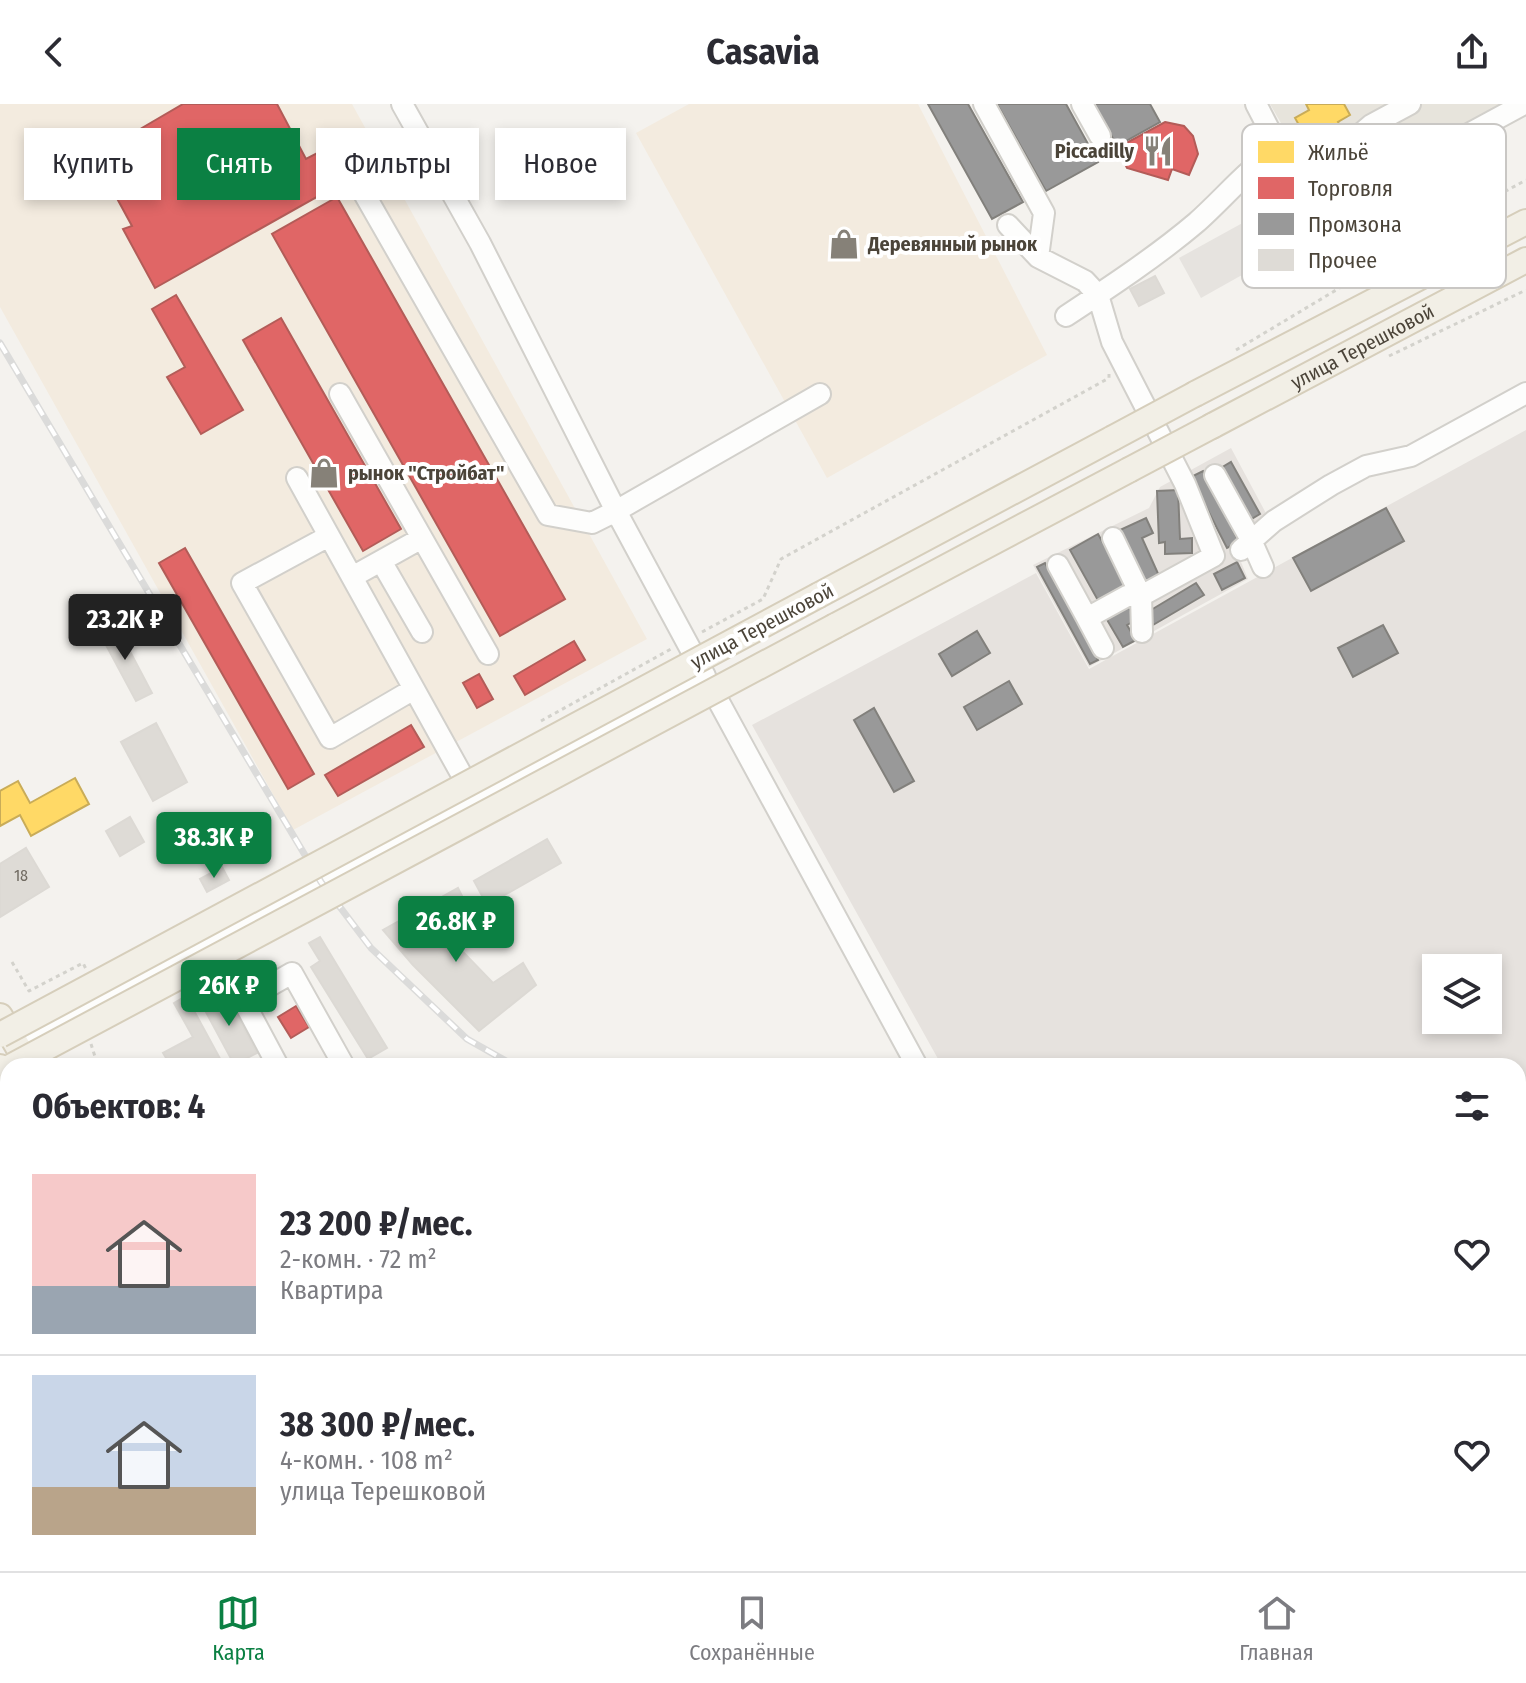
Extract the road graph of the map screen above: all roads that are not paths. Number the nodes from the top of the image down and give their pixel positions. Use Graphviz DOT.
graph roads {
  1 [pos="402,104"];
  2 [pos="984,104"];
  3 [pos="1082,104"];
  4 [pos="1256,104"];
  5 [pos="1410,104"];
  6 [pos="1524,104"];
  7 [pos="1267,124"];
  8 [pos="1373,124"];
  9 [pos="1487,124"];
  10 [pos="1100,136"];
  11 [pos="1242,178"];
  12 [pos="368,200"];
  13 [pos="1526,222"];
  14 [pos="1008,225"];
  15 [pos="1506,232"];
  16 [pos="1038,257"];
  17 [pos="1526,260"];
  18 [pos="1506,271"];
  19 [pos="1399,288"];
  20 [pos="1473,288"];
  21 [pos="1098,295"];
  22 [pos="1066,316"];
  23 [pos="1526,393"];
  24 [pos="340,394"];
  25 [pos="820,394"];
  26 [pos="1215,475"];
  27 [pos="297,478"];
  28 [pos="616,511"];
  29 [pos="329,536"];
  30 [pos="422,538"];
  31 [pos="1113,538"];
  32 [pos="1246,545"];
  33 [pos="381,561"];
  34 [pos="1058,565"];
  35 [pos="1263,567"];
  36 [pos="352,577"];
  37 [pos="1141,596"];
  38 [pos="1087,618"];
  39 [pos="422,632"];
  40 [pos="1142,632"];
  41 [pos="1103,648"];
  42 [pos="488,654"];
  43 [pos="705,676"];
  44 [pos="414,689"];
  45 [pos="476,800"];
  46 [pos="211,940"];
  47 [pos="243,1001"];
  48 [pos="0,1016"];
  49 [pos="905,1044"];
  50 [pos="9,1053"];
  51 [pos="274,1058"];
  52 [pos="340,1058"];
  53 [pos="899,1058"];
  54 [pos="913,1058"];
  1 -- 28 [label="street"];
  2 -- 16 [label="street"];
  3 -- 10 [label="street"];
  4 -- 7 [label="street"];
  5 -- 8 [label="street"];
  6 -- 9 [label="street"];
  11 -- 21 [label="street"];
  12 -- 28 [label="street"];
  13 -- 15 [label="main road, улица Терешковой, bridge"];
  14 -- 16 [label="street"];
  16 -- 21 [label="street"];
  17 -- 18 [label="main road, улица Терешковой, bridge"];
  19 -- 50 [label="main road, улица Терешковой, bridge"];
  20 -- 50 [label="main road, улица Терешковой, bridge"];
  21 -- 22 [label="street"];
  21 -- 37 [label="street"];
  23 -- 32 [label="street"];
  24 -- 30 [label="street"];
  25 -- 28 [label="street"];
  26 -- 32 [label="street"];
  27 -- 29 [label="street"];
  28 -- 43 [label="street"];
  29 -- 36 [label="street"];
  29 -- 44 [label="street"];
  30 -- 33 [label="street"];
  30 -- 42 [label="street"];
  31 -- 37 [label="street"];
  32 -- 35 [label="street"];
  33 -- 36 [label="street"];
  33 -- 39 [label="street"];
  34 -- 38 [label="street"];
  36 -- 44 [label="street"];
  37 -- 38 [label="street"];
  37 -- 40 [label="street"];
  38 -- 41 [label="street"];
  43 -- 45 [label="street"];
  43 -- 49 [label="street"];
  44 -- 45 [label="street"];
  45 -- 46 [label="street"];
  46 -- 47 [label="street"];
  46 -- 50 [label="street"];
  47 -- 51 [label="street"];
  47 -- 52 [label="street"];
  48 -- 50 [label="main road"];
  49 -- 53 [label="street"];
  49 -- 54 [label="street"];
}
